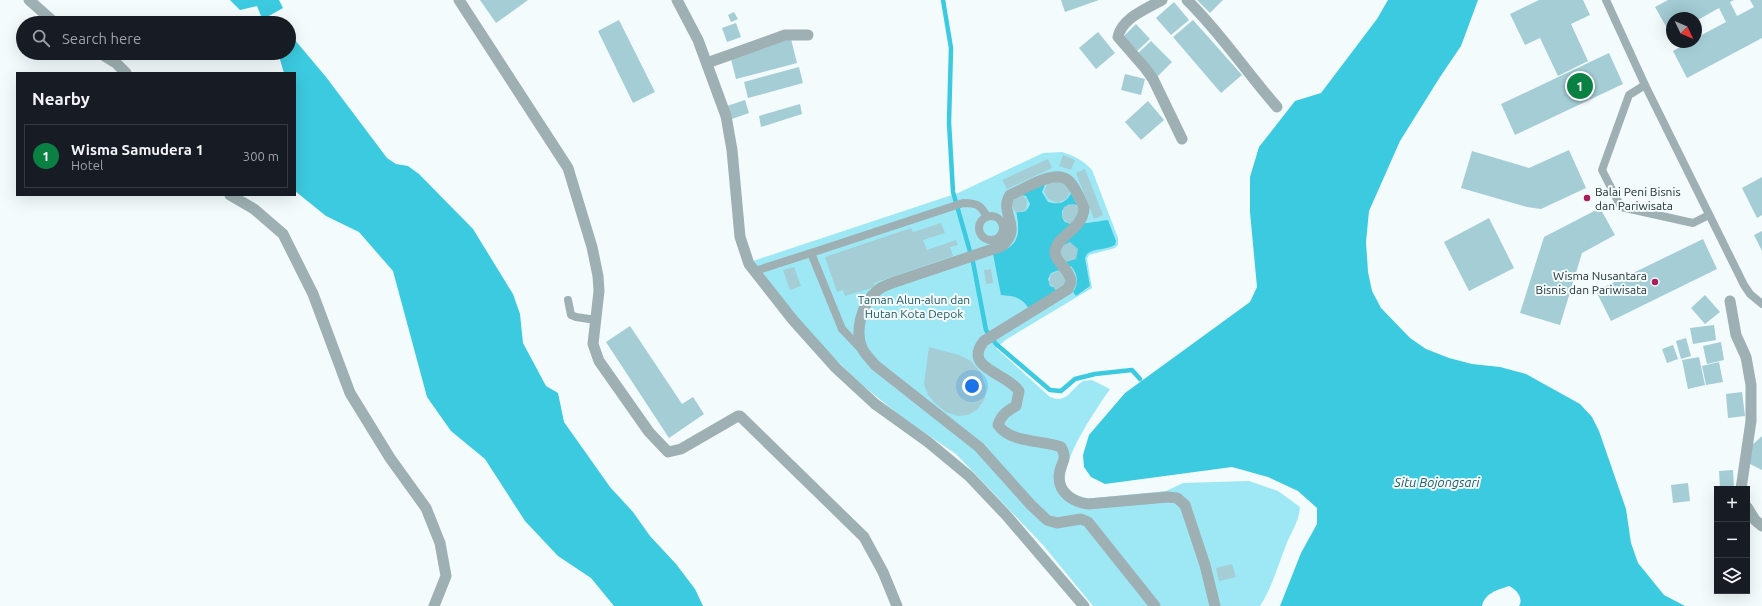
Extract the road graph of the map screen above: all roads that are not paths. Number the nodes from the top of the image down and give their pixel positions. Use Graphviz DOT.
graph roads {
  1 [pos="29,0"];
  2 [pos="459,0"];
  3 [pos="677,0"];
  4 [pos="1162,0"];
  5 [pos="1187,0"];
  6 [pos="1606,0"];
  7 [pos="48,16"];
  8 [pos="808,35"];
  9 [pos="111,60"];
  10 [pos="707,62"];
  11 [pos="125,72"];
  12 [pos="1645,85"];
  13 [pos="1277,107"];
  14 [pos="1182,139"];
  15 [pos="232,196"];
  16 [pos="1709,215"];
  17 [pos="987,217"];
  18 [pos="811,253"];
  19 [pos="755,271"];
  20 [pos="568,300"];
  21 [pos="1730,301"];
  22 [pos="1762,304"];
  23 [pos="596,320"];
  24 [pos="863,350"];
  25 [pos="1741,486"];
  26 [pos="1750,512"];
  27 [pos="1762,526"];
  28 [pos="434,606"];
  29 [pos="897,606"];
  30 [pos="1084,606"];
  31 [pos="1155,606"];
  32 [pos="1216,606"];
  1 -- 7 [label="street"];
  2 -- 23 [label="street"];
  3 -- 10 [label="street"];
  4 -- 14 [label="street"];
  5 -- 13 [label="street"];
  6 -- 12 [label="lane"];
  8 -- 10 [label="street"];
  9 -- 11 [label="street"];
  10 -- 19 [label="street"];
  12 -- 16 [label="lane"];
  12 -- 16 [label="lane"];
  15 -- 28 [label="street"];
  16 -- 22 [label="lane"];
  17 -- 18 [label="lane"];
  18 -- 19 [label="lane"];
  18 -- 24 [label="lane"];
  19 -- 30 [label="street"];
  20 -- 23 [label="lane"];
  21 -- 25 [label="street"];
  23 -- 29 [label="street"];
  24 -- 31 [label="street"];
  24 -- 32 [label="street"];
  26 -- 27 [label="street"];
}
